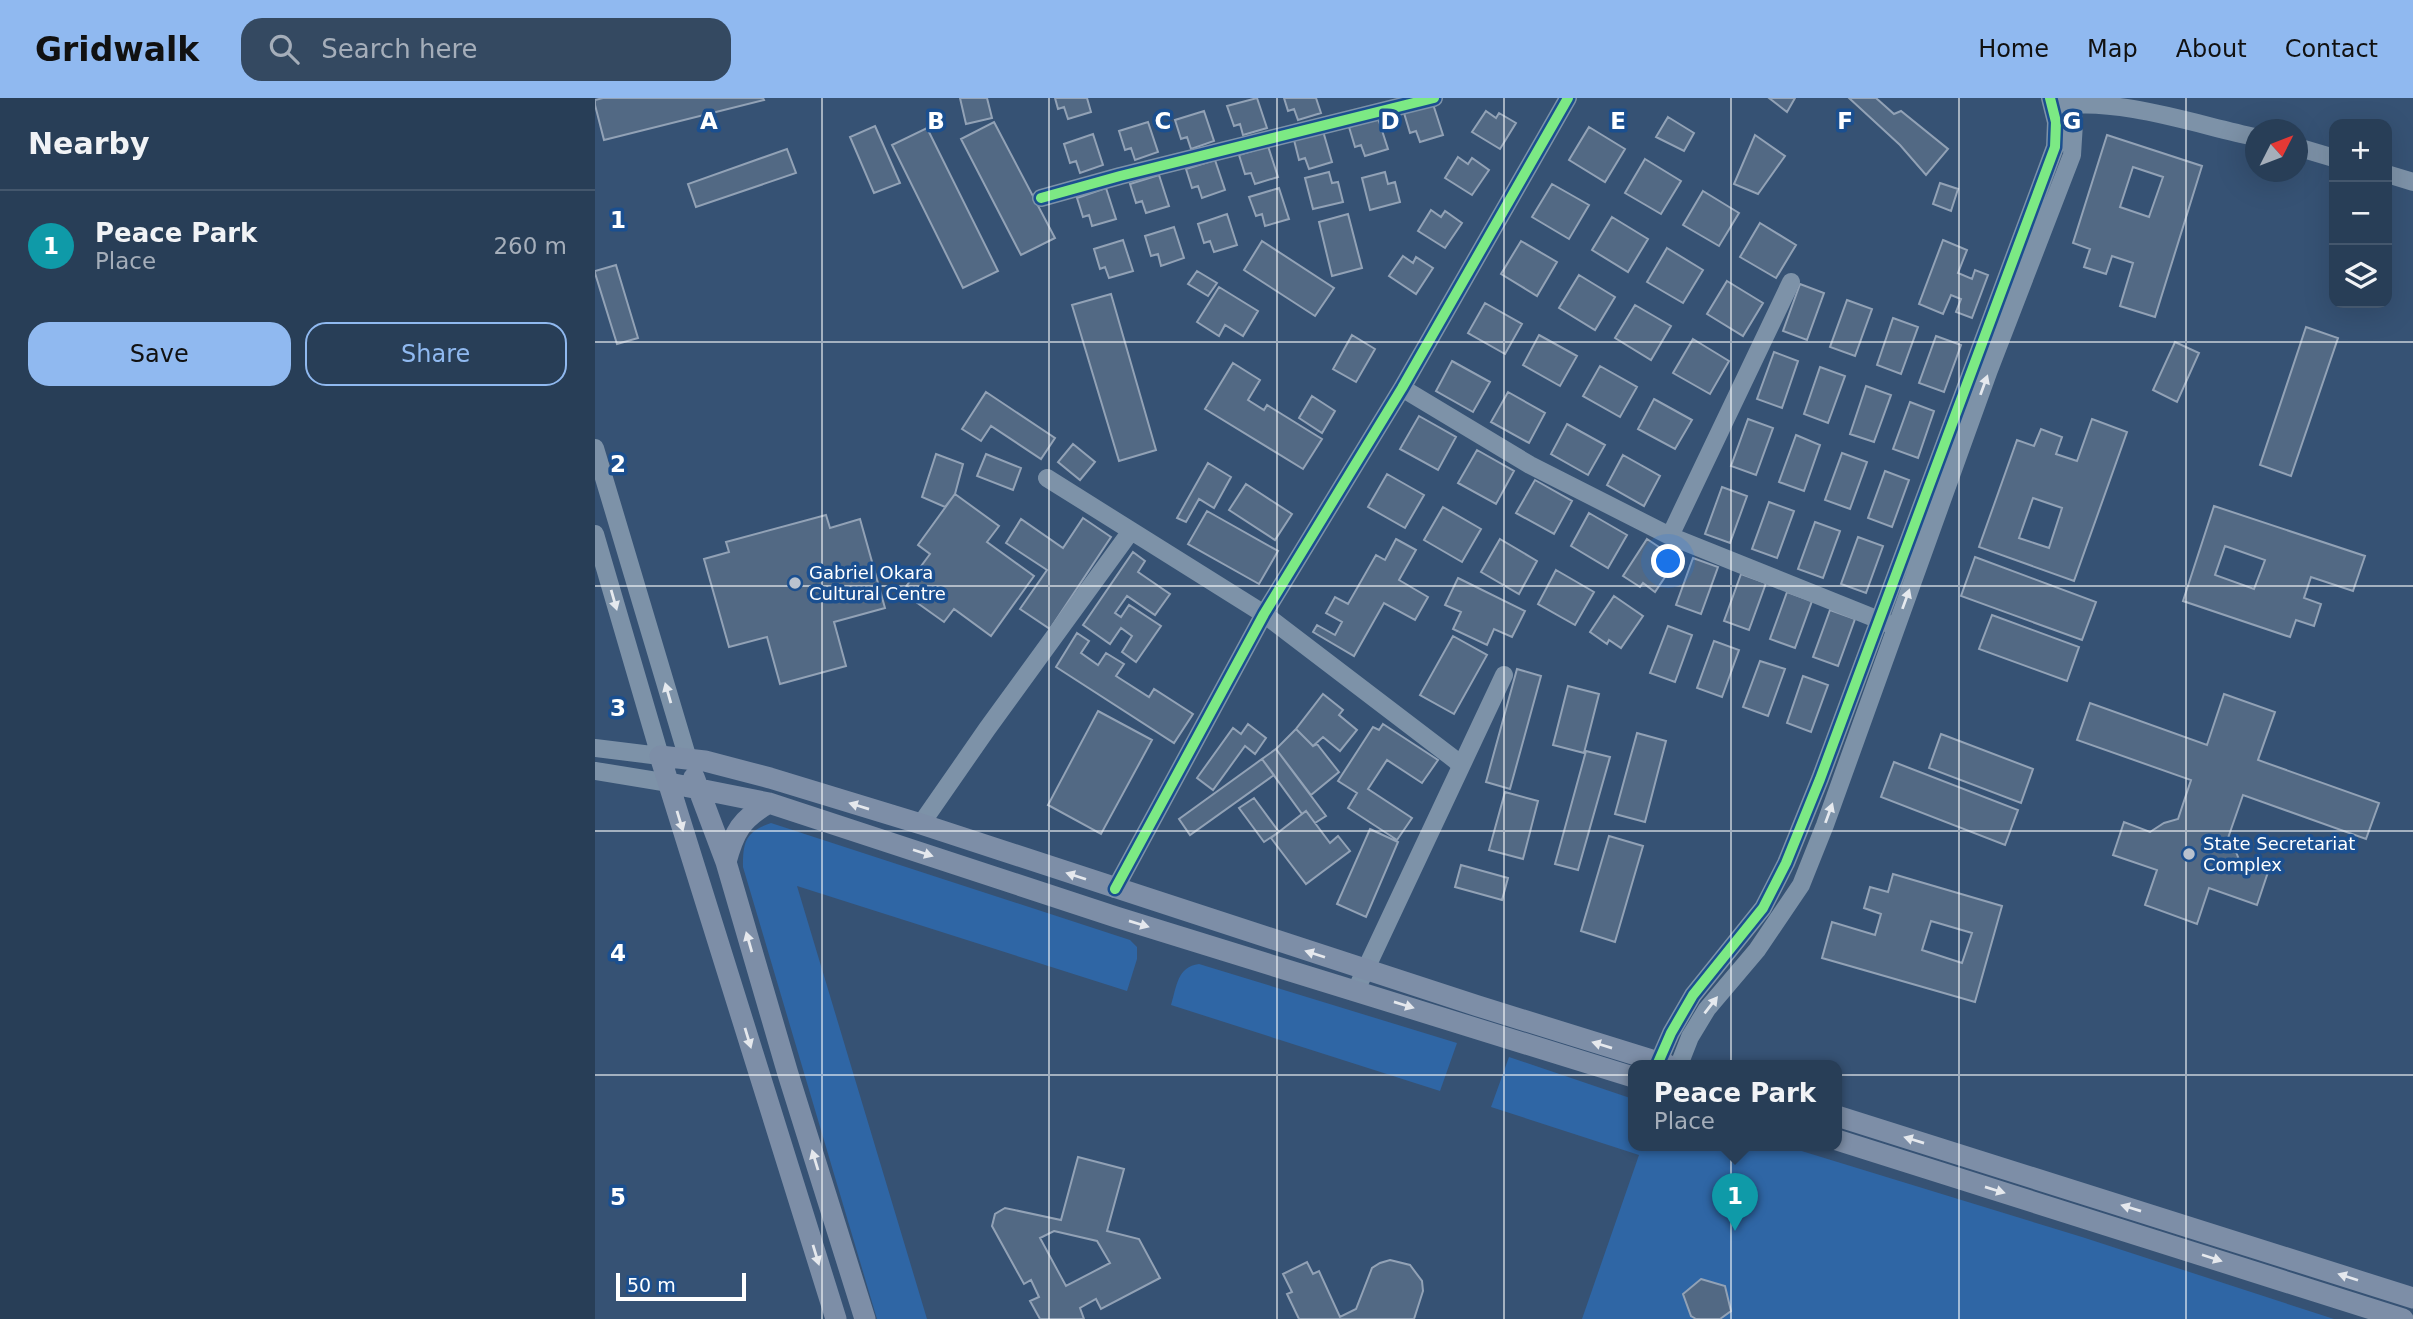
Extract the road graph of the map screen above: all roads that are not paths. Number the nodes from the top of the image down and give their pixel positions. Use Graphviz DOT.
graph roads {
  1 [pos="1434,98"];
  2 [pos="1568,98"];
  3 [pos="2071,101"];
  4 [pos="2051,103"];
  5 [pos="2245,135"];
  6 [pos="2308,151"];
  7 [pos="2329,157"];
  8 [pos="2392,176"];
  9 [pos="2413,182"];
  10 [pos="1041,198"];
  11 [pos="1791,282"];
  12 [pos="1402,388"];
  13 [pos="595,447"];
  14 [pos="1047,478"];
  15 [pos="1131,531"];
  16 [pos="595,534"];
  17 [pos="1670,536"];
  18 [pos="1264,614"];
  19 [pos="1887,623"];
  20 [pos="1504,675"];
  21 [pos="595,748"];
  22 [pos="660,756"];
  23 [pos="688,759"];
  24 [pos="1461,766"];
  25 [pos="595,771"];
  26 [pos="669,783"];
  27 [pos="698,787"];
  28 [pos="769,803"];
  29 [pos="921,824"];
  30 [pos="726,862"];
  31 [pos="1115,889"];
  32 [pos="1364,970"];
  33 [pos="1356,990"];
  34 [pos="1652,1060"];
  35 [pos="1666,1060"];
  36 [pos="1628,1075"];
  37 [pos="1842,1118"];
  38 [pos="1842,1142"];
  39 [pos="2413,1298"];
  40 [pos="836,1319"];
  41 [pos="865,1319"];
  42 [pos="2403,1319"];
  1 -- 10 [label="street"];
  2 -- 12 [label="street"];
  3 -- 4 [label="street"];
  3 -- 5 [label="street"];
  19 -- 3 [label="street, one-way"];
  4 -- 19 [label="street"];
  6 -- 7 [label="street"];
  8 -- 9 [label="street"];
  11 -- 17 [label="street"];
  12 -- 17 [label="street"];
  12 -- 18 [label="street"];
  23 -- 13 [label="street, one-way"];
  14 -- 15 [label="street"];
  15 -- 18 [label="street"];
  15 -- 29 [label="street"];
  16 -- 22 [label="street, one-way"];
  17 -- 19 [label="street"];
  18 -- 24 [label="street"];
  18 -- 31 [label="street"];
  19 -- 35 [label="street"];
  20 -- 24 [label="street"];
  21 -- 22 [label="street"];
  22 -- 23 [label="main road"];
  22 -- 26 [label="main road"];
  23 -- 27 [label="main road"];
  29 -- 23 [label="main road, one-way"];
  24 -- 32 [label="street"];
  25 -- 26 [label="street"];
  26 -- 27 [label="main road"];
  26 -- 40 [label="main road, one-way"];
  27 -- 28 [label="main road"];
  27 -- 30 [label="main road"];
  28 -- 30 [label="main road"];
  28 -- 33 [label="main road, one-way"];
  31 -- 29 [label="main road, one-way"];
  41 -- 30 [label="main road, one-way"];
  32 -- 31 [label="main road, one-way"];
  32 -- 33 [label="street"];
  34 -- 32 [label="main road, one-way"];
  33 -- 36 [label="main road, one-way"];
  39 -- 37 [label="main road, one-way"];
  38 -- 42 [label="main road, one-way"];
}
